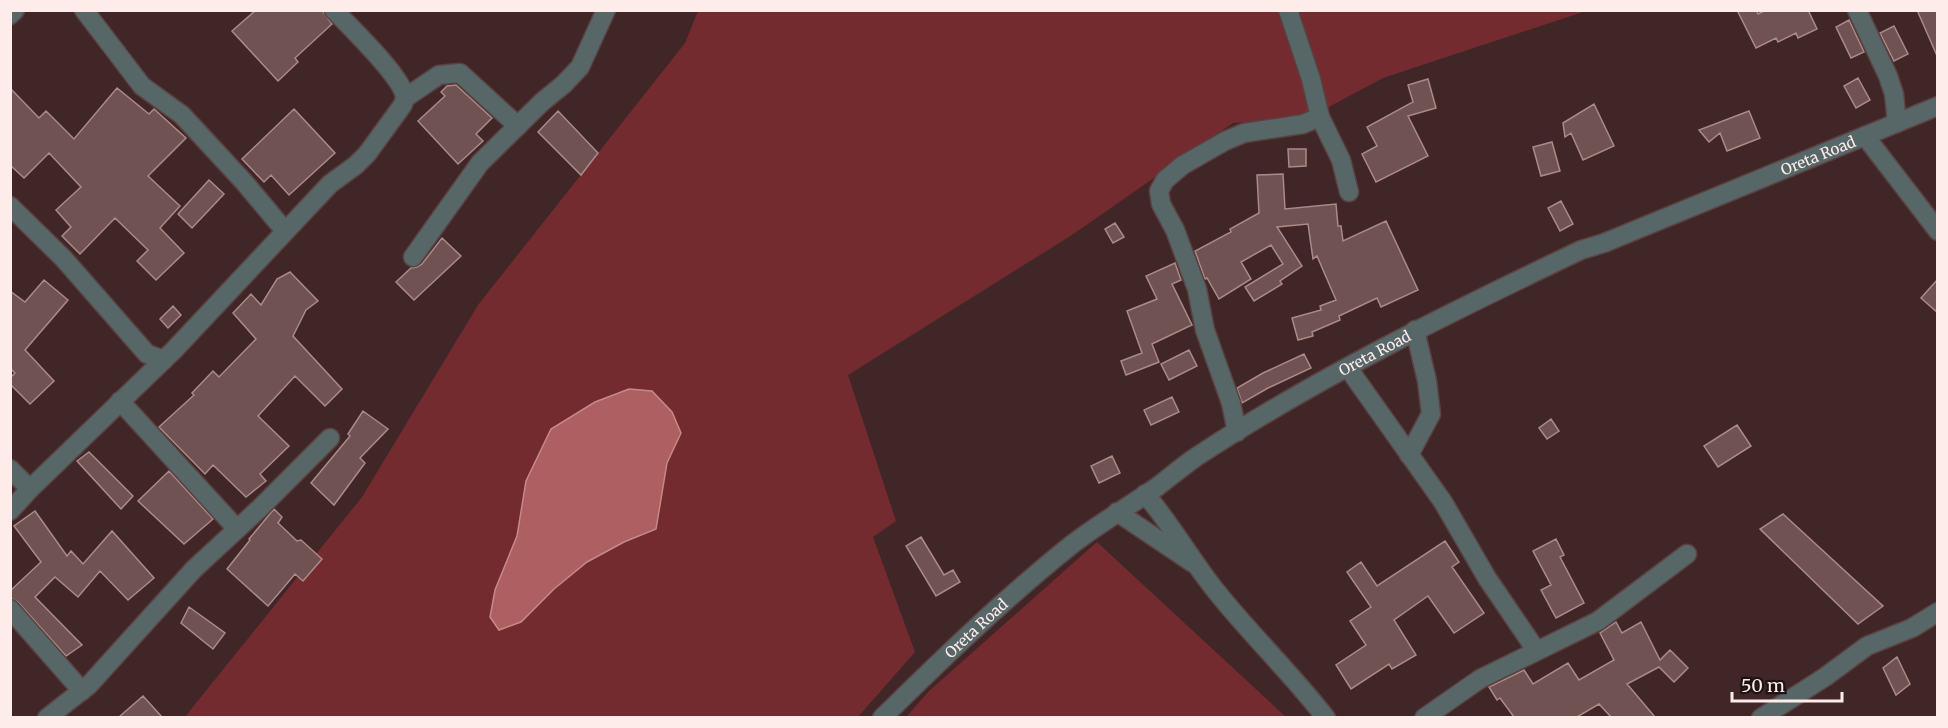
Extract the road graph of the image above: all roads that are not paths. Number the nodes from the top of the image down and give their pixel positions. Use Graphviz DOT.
graph roads {
  1 [pos="15,10"];
  2 [pos="84,10"];
  3 [pos="334,10"];
  4 [pos="606,10"];
  5 [pos="1288,10"];
  6 [pos="1857,10"];
  7 [pos="10,15"];
  8 [pos="405,98"];
  9 [pos="1938,106"];
  10 [pos="1320,117"];
  11 [pos="1897,123"];
  12 [pos="518,126"];
  13 [pos="1865,136"];
  14 [pos="1349,192"];
  15 [pos="10,206"];
  16 [pos="285,231"];
  17 [pos="1938,231"];
  18 [pos="413,257"];
  19 [pos="1415,330"];
  20 [pos="156,357"];
  21 [pos="1348,368"];
  22 [pos="120,401"];
  23 [pos="1237,432"];
  24 [pos="330,438"];
  25 [pos="1409,455"];
  26 [pos="10,470"];
  27 [pos="30,489"];
  28 [pos="1145,494"];
  29 [pos="10,511"];
  30 [pos="1117,512"];
  31 [pos="237,529"];
  32 [pos="1687,554"];
  33 [pos="1195,563"];
  34 [pos="10,609"];
  35 [pos="1938,612"];
  36 [pos="1536,650"];
  37 [pos="81,690"];
  38 [pos="47,717"];
  39 [pos="882,717"];
  40 [pos="1326,717"];
  41 [pos="1424,717"];
  42 [pos="1761,717"];
  1 -- 7 [label="street"];
  2 -- 16 [label="street"];
  3 -- 8 [label="street"];
  4 -- 12 [label="street"];
  5 -- 10 [label="street"];
  6 -- 11 [label="street"];
  8 -- 12 [label="street"];
  8 -- 16 [label="street"];
  9 -- 11 [label="street, Oreta Road"];
  10 -- 14 [label="street"];
  10 -- 23 [label="street"];
  11 -- 13 [label="street, Oreta Road"];
  12 -- 18 [label="street"];
  13 -- 17 [label="street"];
  13 -- 19 [label="street, Oreta Road"];
  15 -- 20 [label="street"];
  16 -- 20 [label="street"];
  19 -- 21 [label="street, Oreta Road"];
  19 -- 25 [label="street"];
  20 -- 22 [label="street"];
  21 -- 23 [label="street, Oreta Road"];
  21 -- 25 [label="street"];
  22 -- 27 [label="street"];
  22 -- 31 [label="street"];
  23 -- 28 [label="street, Oreta Road"];
  24 -- 31 [label="street"];
  25 -- 36 [label="street"];
  26 -- 27 [label="street"];
  27 -- 29 [label="street"];
  28 -- 30 [label="street, Oreta Road"];
  28 -- 33 [label="street"];
  30 -- 33 [label="street"];
  30 -- 39 [label="street, Oreta Road"];
  31 -- 37 [label="street"];
  32 -- 36 [label="street"];
  33 -- 40 [label="street"];
  34 -- 37 [label="street"];
  35 -- 42 [label="street"];
  36 -- 41 [label="street"];
  37 -- 38 [label="street"];
}
